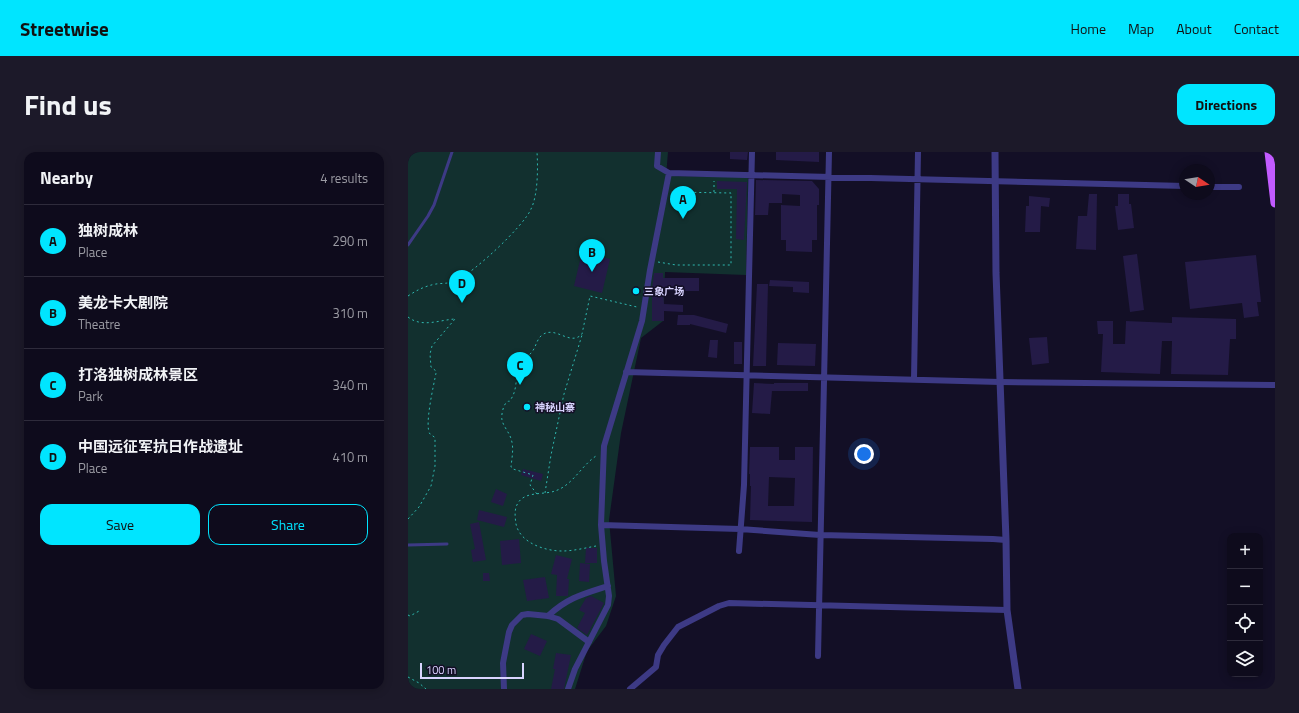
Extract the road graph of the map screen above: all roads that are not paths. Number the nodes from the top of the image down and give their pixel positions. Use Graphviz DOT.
graph roads {
  1 [pos="452,152"];
  2 [pos="658,152"];
  3 [pos="752,152"];
  4 [pos="829,152"];
  5 [pos="918,152"];
  6 [pos="995,152"];
  7 [pos="1269,152"];
  8 [pos="1273,172"];
  9 [pos="669,173"];
  10 [pos="751,174"];
  11 [pos="828,176"];
  12 [pos="917,179"];
  13 [pos="995,181"];
  14 [pos="1179,186"];
  15 [pos="1215,187"];
  16 [pos="1239,187"];
  17 [pos="1275,203"];
  18 [pos="408,244"];
  19 [pos="626,372"];
  20 [pos="746,374"];
  21 [pos="824,376"];
  22 [pos="914,379"];
  23 [pos="1000,382"];
  24 [pos="1275,385"];
  25 [pos="601,525"];
  26 [pos="740,529"];
  27 [pos="820,536"];
  28 [pos="1006,540"];
  29 [pos="447,544"];
  30 [pos="408,546"];
  31 [pos="739,551"];
  32 [pos="608,586"];
  33 [pos="818,605"];
  34 [pos="1007,610"];
  35 [pos="548,616"];
  36 [pos="589,642"];
  37 [pos="818,656"];
  38 [pos="504,689"];
  39 [pos="568,689"];
  40 [pos="630,689"];
  41 [pos="1018,689"];
  1 -- 18 [label="lane"];
  2 -- 9 [label="street"];
  3 -- 10 [label="street"];
  4 -- 11 [label="street"];
  5 -- 12 [label="street"];
  6 -- 13 [label="street"];
  7 -- 8 [label="main road"];
  8 -- 17 [label="main road"];
  9 -- 10 [label="street"];
  9 -- 19 [label="street"];
  10 -- 11 [label="street"];
  10 -- 20 [label="street"];
  11 -- 12 [label="street"];
  11 -- 21 [label="street"];
  12 -- 13 [label="street"];
  12 -- 22 [label="street"];
  13 -- 14 [label="street"];
  13 -- 23 [label="street"];
  15 -- 16 [label="street"];
  19 -- 20 [label="street"];
  19 -- 25 [label="street"];
  20 -- 21 [label="street"];
  20 -- 26 [label="street"];
  21 -- 22 [label="street"];
  21 -- 27 [label="street"];
  22 -- 23 [label="street"];
  23 -- 24 [label="street"];
  23 -- 28 [label="street"];
  25 -- 26 [label="street"];
  25 -- 32 [label="street"];
  26 -- 27 [label="street"];
  26 -- 31 [label="street"];
  27 -- 28 [label="street"];
  27 -- 33 [label="street"];
  28 -- 34 [label="street"];
  29 -- 30 [label="lane"];
  32 -- 35 [label="street"];
  32 -- 36 [label="street"];
  33 -- 34 [label="street"];
  33 -- 37 [label="street"];
  33 -- 40 [label="street"];
  34 -- 41 [label="street"];
  35 -- 36 [label="street"];
  35 -- 38 [label="street"];
  36 -- 39 [label="street"];
}
